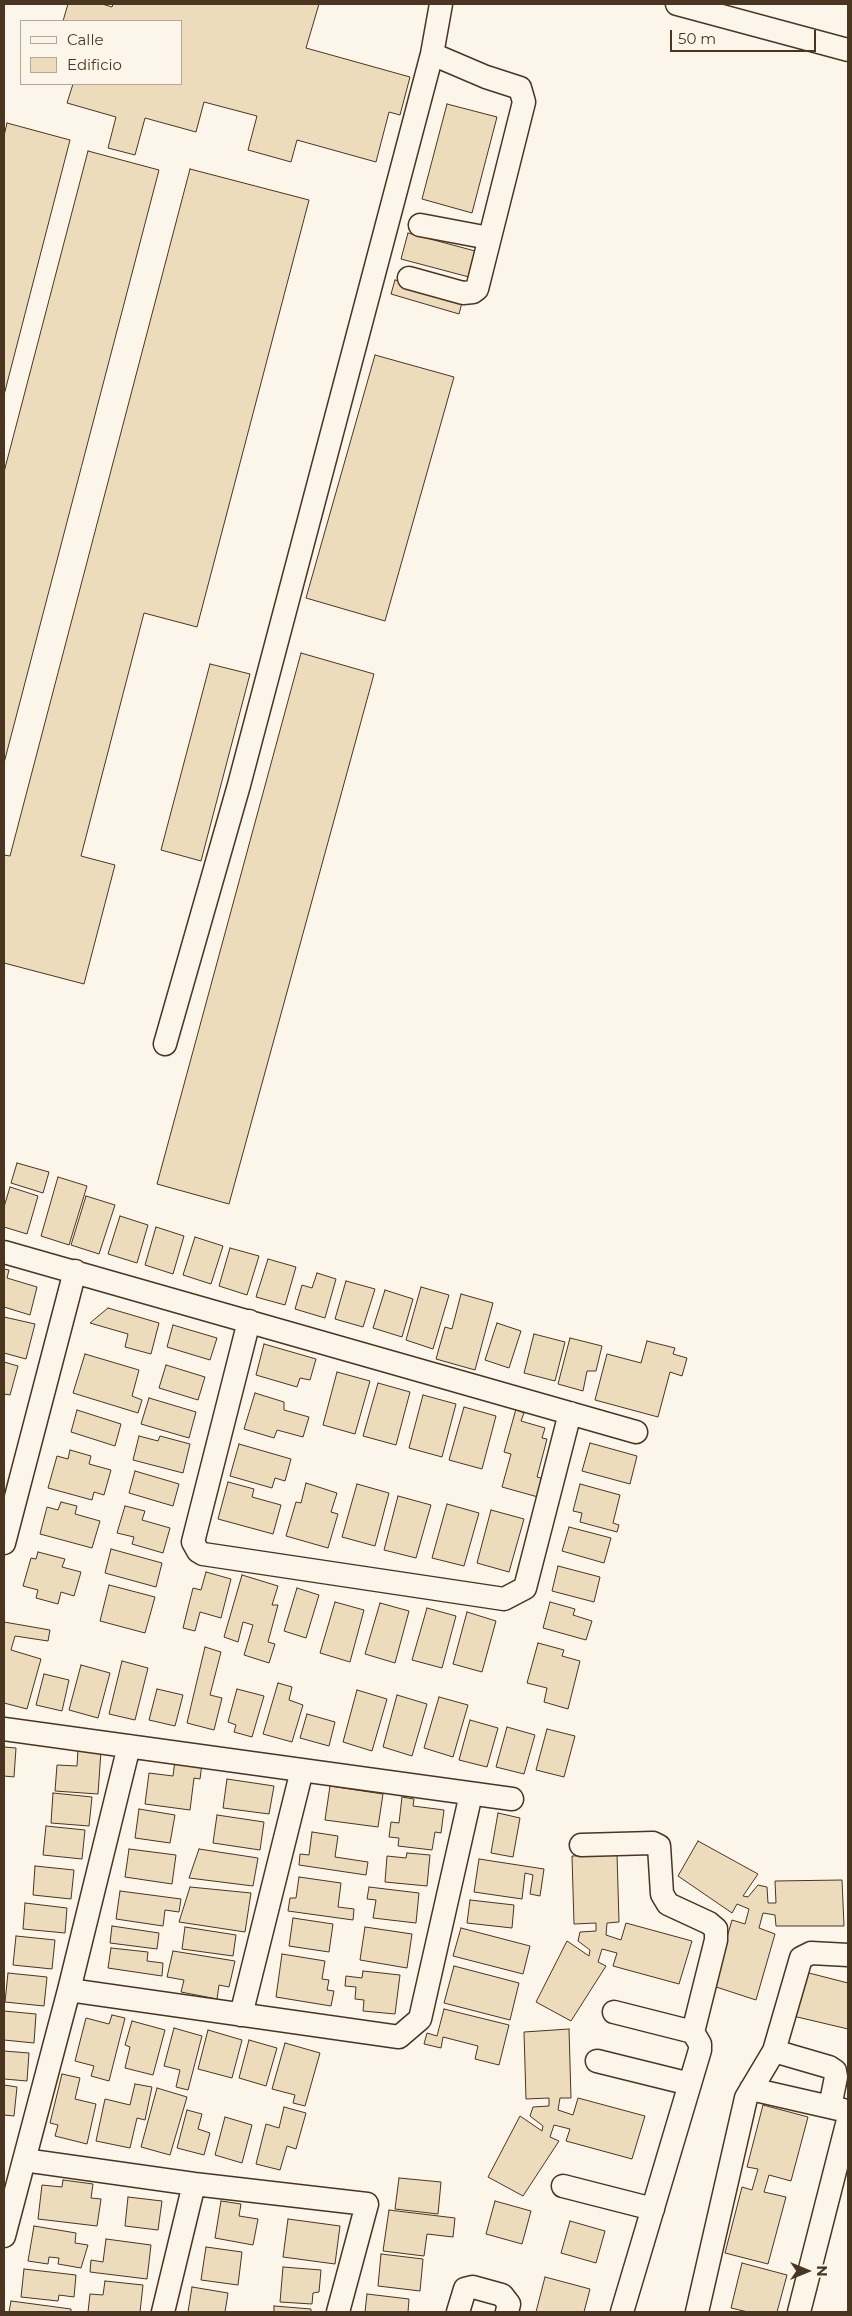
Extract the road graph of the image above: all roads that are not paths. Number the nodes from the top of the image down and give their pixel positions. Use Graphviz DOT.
graph roads {
  1 [pos="441,4"];
  2 [pos="677,4"];
  3 [pos="848,50"];
  4 [pos="432,54"];
  5 [pos="420,225"];
  6 [pos="489,238"];
  7 [pos="409,278"];
  8 [pos="165,1044"];
  9 [pos="4,1252"];
  10 [pos="75,1271"];
  11 [pos="250,1321"];
  12 [pos="570,1413"];
  13 [pos="636,1432"];
  14 [pos="9,1506"];
  15 [pos="4,1543"];
  16 [pos="4,1729"];
  17 [pos="129,1746"];
  18 [pos="302,1770"];
  19 [pos="471,1794"];
  20 [pos="512,1799"];
  21 [pos="581,1845"];
  22 [pos="848,1955"];
  23 [pos="69,1990"];
  24 [pos="614,2012"];
  25 [pos="241,2015"];
  26 [pos="693,2032"];
  27 [pos="774,2051"];
  28 [pos="597,2061"];
  29 [pos="690,2084"];
  30 [pos="751,2089"];
  31 [pos="839,2110"];
  32 [pos="848,2120"];
  33 [pos="24,2160"];
  34 [pos="194,2184"];
  35 [pos="563,2186"];
  36 [pos="653,2209"];
  37 [pos="4,2236"];
  38 [pos="163,2312"];
  39 [pos="338,2312"];
  40 [pos="458,2312"];
  41 [pos="507,2312"];
  42 [pos="622,2312"];
  43 [pos="696,2312"];
  44 [pos="799,2312"];
  1 -- 4 [label="street"];
  2 -- 3 [label="street"];
  4 -- 6 [label="street"];
  4 -- 8 [label="street"];
  5 -- 6 [label="street"];
  6 -- 7 [label="street"];
  9 -- 10 [label="street"];
  10 -- 11 [label="street"];
  10 -- 14 [label="street"];
  11 -- 12 [label="street"];
  11 -- 12 [label="street"];
  12 -- 13 [label="street"];
  14 -- 15 [label="street"];
  16 -- 17 [label="street"];
  17 -- 18 [label="street"];
  17 -- 23 [label="street"];
  18 -- 19 [label="street"];
  18 -- 25 [label="street"];
  19 -- 20 [label="street"];
  19 -- 25 [label="street"];
  21 -- 26 [label="street"];
  22 -- 27 [label="street"];
  23 -- 25 [label="street"];
  23 -- 33 [label="street"];
  24 -- 26 [label="street"];
  26 -- 29 [label="street"];
  27 -- 30 [label="street"];
  27 -- 31 [label="street"];
  28 -- 29 [label="street"];
  29 -- 36 [label="street"];
  30 -- 31 [label="street"];
  30 -- 43 [label="street"];
  32 -- 44 [label="street"];
  33 -- 34 [label="street"];
  33 -- 37 [label="street"];
  34 -- 38 [label="street"];
  34 -- 39 [label="street"];
  35 -- 36 [label="street"];
  36 -- 42 [label="street"];
  40 -- 41 [label="street"];
}
